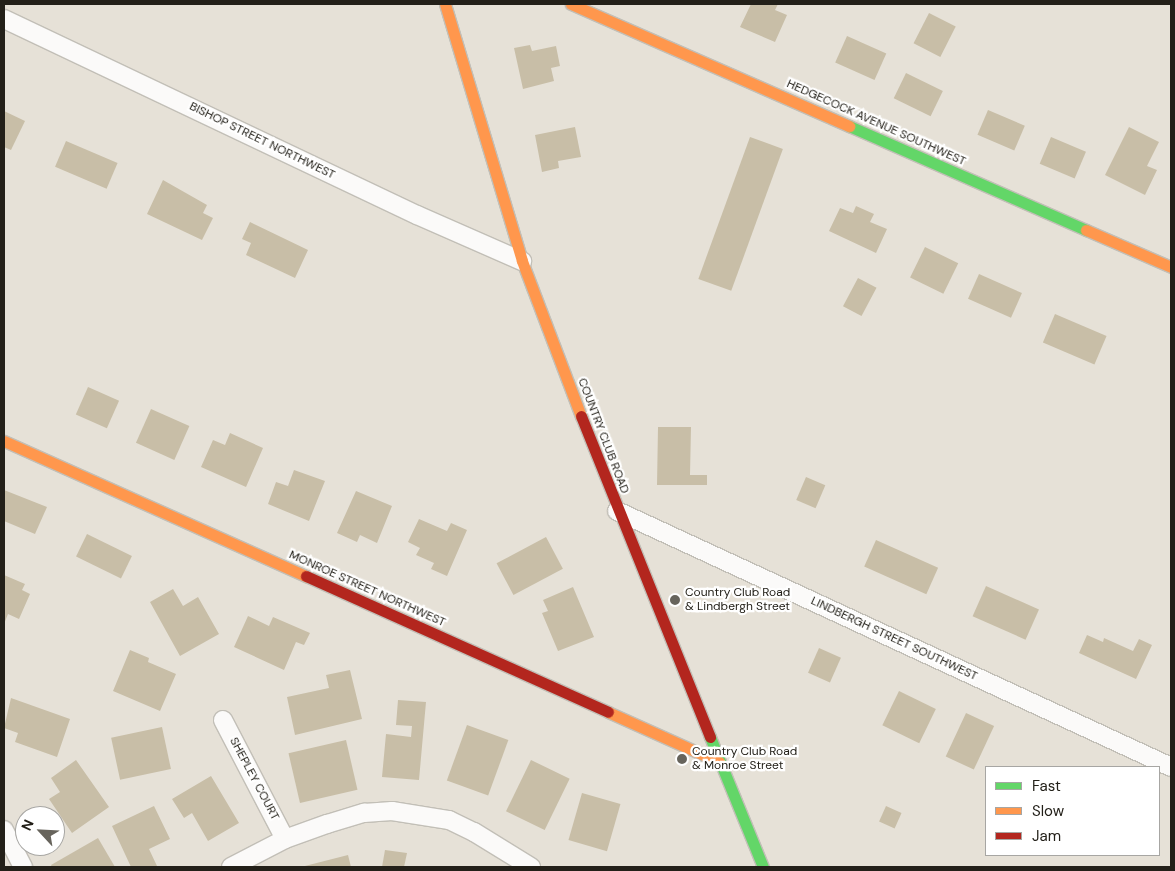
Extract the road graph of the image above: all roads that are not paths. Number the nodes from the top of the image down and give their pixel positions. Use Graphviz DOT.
graph roads {
  1 [pos="445,4"];
  2 [pos="571,4"];
  3 [pos="4,19"];
  4 [pos="522,260"];
  5 [pos="1171,267"];
  6 [pos="4,441"];
  7 [pos="617,511"];
  8 [pos="223,720"];
  9 [pos="719,762"];
  10 [pos="1171,767"];
  11 [pos="4,830"];
  12 [pos="285,839"];
  13 [pos="23,867"];
  14 [pos="231,867"];
  15 [pos="531,867"];
  16 [pos="763,867"];
  1 -- 4 [label="street, COUNTRY CLUB ROAD"];
  2 -- 5 [label="street, HEDGECOCK AVENUE SOUTHWEST"];
  3 -- 4 [label="street, BISHOP STREET NORTHWEST"];
  4 -- 7 [label="street, COUNTRY CLUB ROAD"];
  6 -- 9 [label="street, MONROE STREET NORTHWEST"];
  7 -- 9 [label="street, COUNTRY CLUB ROAD"];
  7 -- 10 [label="street, LINDBERGH STREET SOUTHWEST"];
  8 -- 12 [label="street, SHEPLEY COURT"];
  9 -- 16 [label="street, COUNTRY CLUB ROAD"];
  11 -- 13 [label="street"];
  12 -- 14 [label="street"];
  12 -- 15 [label="street"];
}
